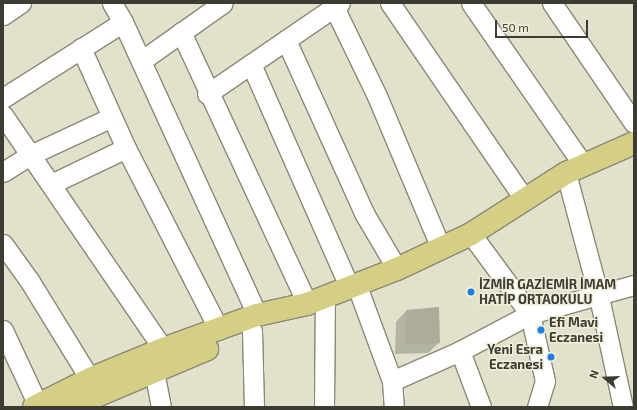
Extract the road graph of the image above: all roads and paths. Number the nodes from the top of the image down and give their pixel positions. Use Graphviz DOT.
graph roads {
  1 [pos="21,3"];
  2 [pos="112,3"];
  3 [pos="223,3"];
  4 [pos="390,3"];
  5 [pos="470,3"];
  6 [pos="552,3"];
  7 [pos="337,5"];
  8 [pos="3,15"];
  9 [pos="123,22"];
  10 [pos="181,32"];
  11 [pos="286,40"];
  12 [pos="81,48"];
  13 [pos="141,61"];
  14 [pos="251,64"];
  15 [pos="207,94"];
  16 [pos="3,98"];
  17 [pos="3,115"];
  18 [pos="112,117"];
  19 [pos="634,139"];
  20 [pos="126,148"];
  21 [pos="30,155"];
  22 [pos="575,169"];
  23 [pos="3,172"];
  24 [pos="51,184"];
  25 [pos="525,200"];
  26 [pos="471,234"];
  27 [pos="3,244"];
  28 [pos="441,248"];
  29 [pos="397,269"];
  30 [pos="634,285"];
  31 [pos="353,287"];
  32 [pos="599,297"];
  33 [pos="308,302"];
  34 [pos="530,314"];
  35 [pos="254,323"];
  36 [pos="3,330"];
  37 [pos="219,330"];
  38 [pos="163,349"];
  39 [pos="460,351"];
  40 [pos="154,371"];
  41 [pos="90,379"];
  42 [pos="392,381"];
  43 [pos="36,406"];
  44 [pos="70,407"];
  45 [pos="161,407"];
  46 [pos="254,407"];
  47 [pos="324,407"];
  48 [pos="394,407"];
  49 [pos="481,407"];
  50 [pos="537,407"];
  51 [pos="623,407"];
  1 -- 8 [label="street"];
  2 -- 9 [label="street"];
  3 -- 10 [label="street"];
  4 -- 25 [label="street"];
  5 -- 22 [label="street"];
  6 -- 19 [label="street"];
  7 -- 11 [label="street"];
  7 -- 28 [label="street"];
  9 -- 12 [label="street"];
  9 -- 13 [label="street"];
  10 -- 13 [label="street"];
  10 -- 15 [label="street"];
  11 -- 14 [label="street"];
  11 -- 29 [label="street"];
  12 -- 16 [label="street"];
  12 -- 18 [label="street"];
  13 -- 35 [label="street"];
  14 -- 15 [label="street"];
  14 -- 31 [label="street"];
  15 -- 33 [label="street"];
  17 -- 21 [label="street"];
  18 -- 20 [label="street"];
  18 -- 21 [label="street"];
  19 -- 22 [label="main road"];
  20 -- 24 [label="street"];
  20 -- 37 [label="street"];
  21 -- 23 [label="street"];
  21 -- 24 [label="street"];
  22 -- 25 [label="main road"];
  22 -- 32 [label="street"];
  24 -- 38 [label="street"];
  25 -- 26 [label="main road"];
  26 -- 28 [label="main road"];
  26 -- 34 [label="street"];
  27 -- 41 [label="street"];
  28 -- 29 [label="main road"];
  29 -- 31 [label="main road"];
  30 -- 32 [label="street"];
  31 -- 33 [label="main road"];
  31 -- 42 [label="street"];
  32 -- 34 [label="street"];
  32 -- 51 [label="street"];
  33 -- 35 [label="main road"];
  33 -- 47 [label="street"];
  34 -- 39 [label="street"];
  34 -- 50 [label="street"];
  35 -- 37 [label="main road"];
  35 -- 40 [label="main road"];
  35 -- 46 [label="street"];
  36 -- 43 [label="street"];
  37 -- 38 [label="main road"];
  38 -- 41 [label="main road"];
  39 -- 42 [label="street"];
  39 -- 49 [label="street"];
  40 -- 44 [label="main road"];
  40 -- 45 [label="street"];
  41 -- 43 [label="main road"];
  42 -- 48 [label="street"];
}
